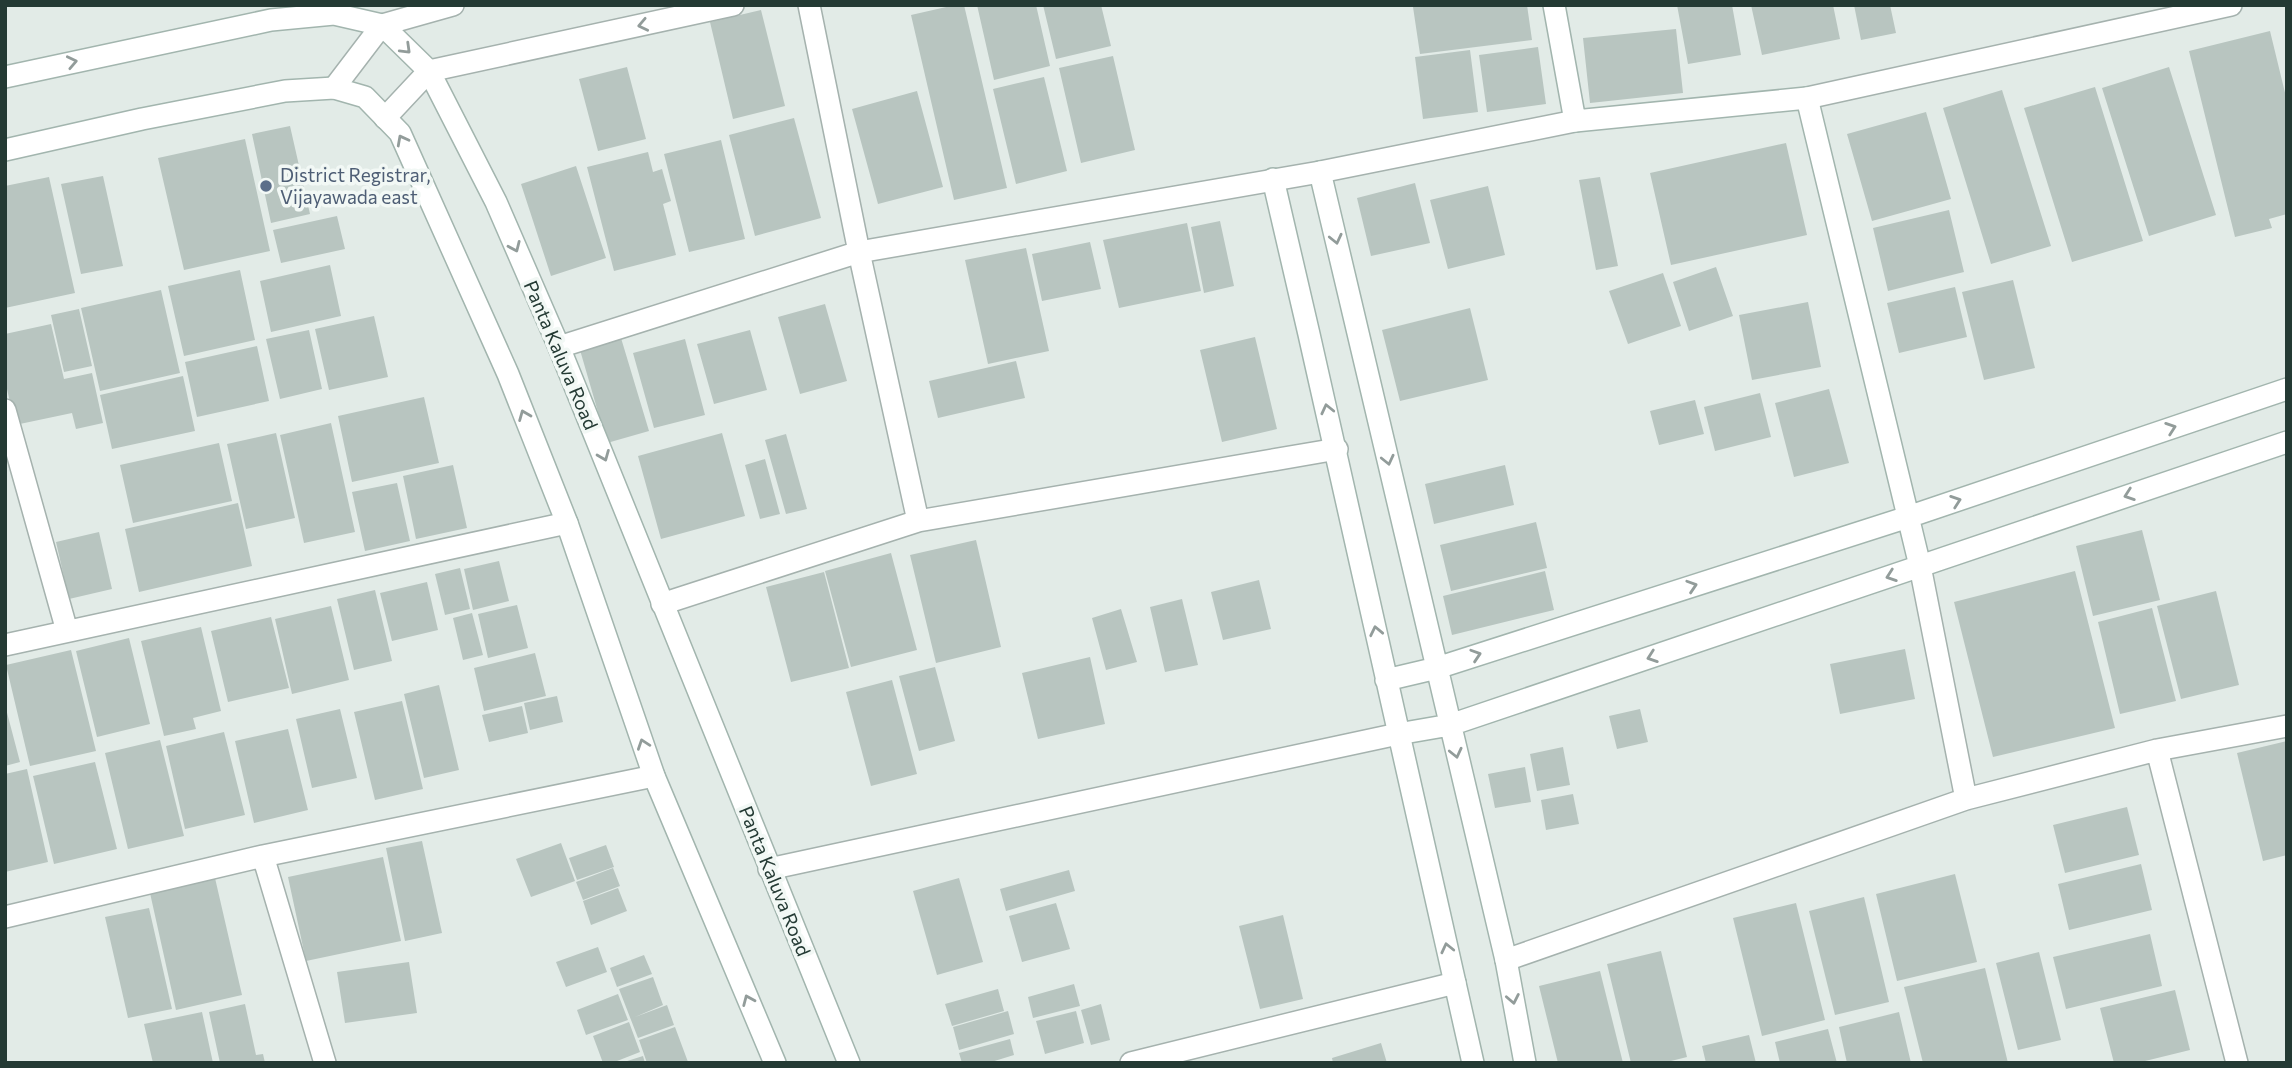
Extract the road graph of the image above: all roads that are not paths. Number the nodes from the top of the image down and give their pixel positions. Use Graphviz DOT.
graph roads {
  1 [pos="453,5"];
  2 [pos="733,5"];
  3 [pos="809,5"];
  4 [pos="1554,5"];
  5 [pos="2231,5"];
  6 [pos="430,8"];
  7 [pos="382,25"];
  8 [pos="429,71"];
  9 [pos="5,77"];
  10 [pos="334,88"];
  11 [pos="1807,98"];
  12 [pos="385,118"];
  13 [pos="1575,121"];
  14 [pos="5,150"];
  15 [pos="1320,172"];
  16 [pos="1273,179"];
  17 [pos="859,252"];
  18 [pos="559,347"];
  19 [pos="2287,389"];
  20 [pos="5,410"];
  21 [pos="2287,442"];
  22 [pos="1336,449"];
  23 [pos="1908,517"];
  24 [pos="918,521"];
  25 [pos="567,523"];
  26 [pos="1920,566"];
  27 [pos="662,604"];
  28 [pos="67,631"];
  29 [pos="5,645"];
  30 [pos="1437,667"];
  31 [pos="1386,680"];
  32 [pos="1450,725"];
  33 [pos="2287,726"];
  34 [pos="1398,734"];
  35 [pos="2157,750"];
  36 [pos="654,776"];
  37 [pos="1966,799"];
  38 [pos="263,856"];
  39 [pos="769,869"];
  40 [pos="5,916"];
  41 [pos="1506,960"];
  42 [pos="1455,983"];
  43 [pos="326,1063"];
  44 [pos="775,1063"];
  45 [pos="849,1063"];
  46 [pos="1131,1063"];
  47 [pos="1473,1063"];
  48 [pos="1525,1063"];
  49 [pos="2238,1063"];
  1 -- 6 [label="street"];
  2 -- 8 [label="street, one-way"];
  3 -- 17 [label="street"];
  4 -- 13 [label="street"];
  5 -- 11 [label="street"];
  6 -- 7 [label="street"];
  7 -- 8 [label="street, Panta Kaluva Road, one-way"];
  9 -- 7 [label="street, one-way"];
  7 -- 10 [label="street"];
  8 -- 12 [label="street"];
  8 -- 18 [label="street, Panta Kaluva Road, one-way"];
  10 -- 12 [label="street"];
  10 -- 14 [label="street"];
  11 -- 13 [label="street"];
  11 -- 23 [label="street"];
  25 -- 12 [label="street, one-way"];
  13 -- 15 [label="street"];
  15 -- 16 [label="street"];
  15 -- 30 [label="street, one-way"];
  16 -- 17 [label="street"];
  22 -- 16 [label="street, one-way"];
  17 -- 18 [label="street"];
  17 -- 24 [label="street"];
  18 -- 27 [label="street, Panta Kaluva Road, one-way"];
  23 -- 19 [label="street, one-way"];
  20 -- 28 [label="street"];
  21 -- 26 [label="street, one-way"];
  22 -- 24 [label="street"];
  31 -- 22 [label="street, one-way"];
  23 -- 26 [label="street"];
  30 -- 23 [label="street, one-way"];
  24 -- 27 [label="street"];
  25 -- 28 [label="street"];
  36 -- 25 [label="street, one-way"];
  26 -- 32 [label="street, one-way"];
  26 -- 37 [label="street"];
  27 -- 39 [label="street, Panta Kaluva Road"];
  28 -- 29 [label="street"];
  30 -- 31 [label="street"];
  30 -- 32 [label="street"];
  31 -- 34 [label="street"];
  32 -- 34 [label="street"];
  32 -- 41 [label="street, one-way"];
  33 -- 35 [label="street"];
  34 -- 39 [label="street"];
  42 -- 34 [label="street, one-way"];
  35 -- 37 [label="street"];
  35 -- 49 [label="street"];
  36 -- 38 [label="street"];
  44 -- 36 [label="street, one-way"];
  37 -- 41 [label="street"];
  38 -- 40 [label="street"];
  38 -- 43 [label="street"];
  39 -- 45 [label="street, Panta Kaluva Road"];
  41 -- 48 [label="street, one-way"];
  42 -- 46 [label="street"];
  42 -- 47 [label="street"];
}
